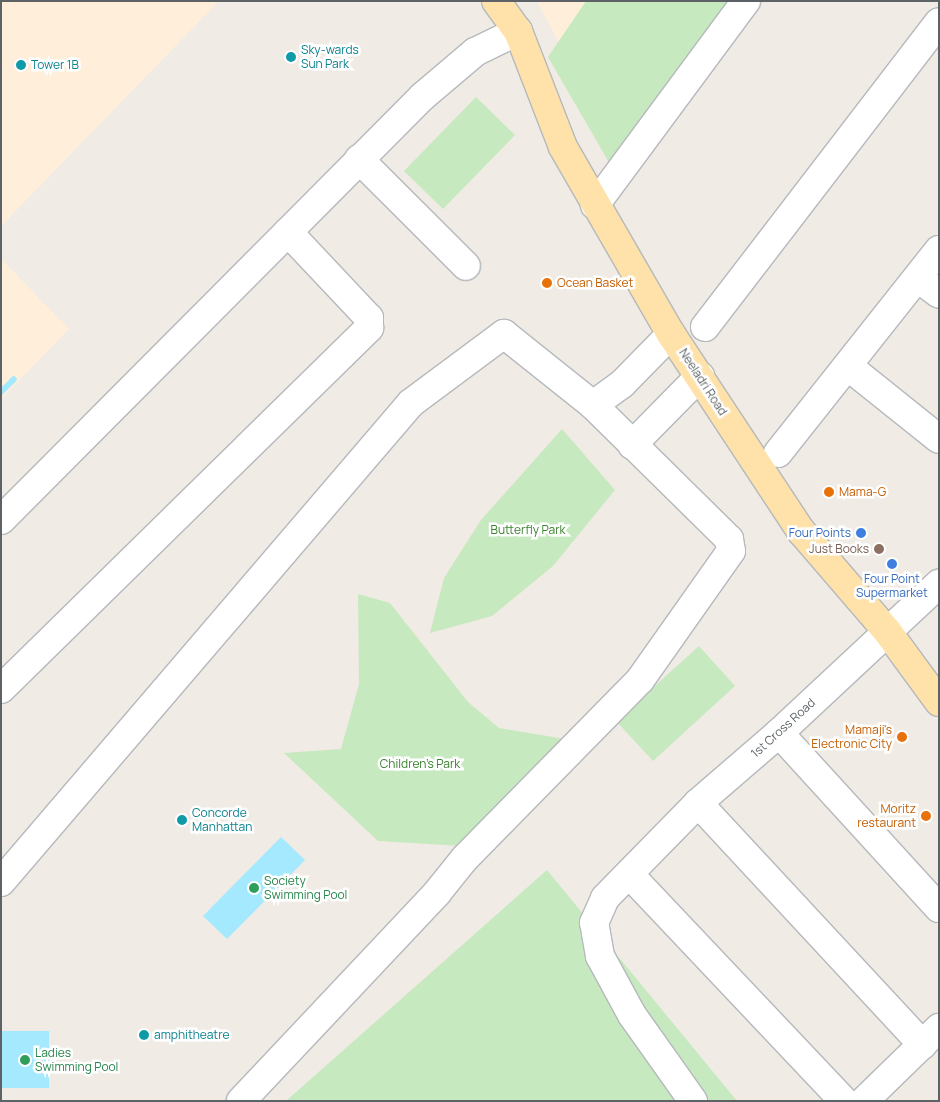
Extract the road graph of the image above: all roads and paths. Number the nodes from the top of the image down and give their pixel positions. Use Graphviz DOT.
graph roads {
  1 [pos="496,1"];
  2 [pos="524,1"];
  3 [pos="746,1"];
  4 [pos="939,22"];
  5 [pos="518,31"];
  6 [pos="359,159"];
  7 [pos="595,206"];
  8 [pos="288,232"];
  9 [pos="939,250"];
  10 [pos="466,266"];
  11 [pos="918,278"];
  12 [pos="939,294"];
  13 [pos="705,327"];
  14 [pos="671,334"];
  15 [pos="848,367"];
  16 [pos="700,376"];
  17 [pos="593,405"];
  18 [pos="939,439"];
  19 [pos="632,445"];
  20 [pos="778,453"];
  21 [pos="1,520"];
  22 [pos="939,584"];
  23 [pos="887,631"];
  24 [pos="1,690"];
  25 [pos="939,702"];
  26 [pos="779,733"];
  27 [pos="698,803"];
  28 [pos="630,875"];
  29 [pos="1,882"];
  30 [pos="939,908"];
  31 [pos="931,1037"];
  32 [pos="241,1101"];
  33 [pos="693,1101"];
  34 [pos="844,1101"];
  35 [pos="864,1101"];
  1 -- 5 [label="main road, Neeladri Road"];
  2 -- 5 [label="main road"];
  3 -- 7 [label="street"];
  4 -- 13 [label="street"];
  5 -- 6 [label="street"];
  5 -- 7 [label="main road, Neeladri Road"];
  6 -- 8 [label="street"];
  6 -- 10 [label="street"];
  7 -- 14 [label="main road, Neeladri Road"];
  8 -- 21 [label="street"];
  8 -- 24 [label="street"];
  9 -- 11 [label="street"];
  11 -- 12 [label="street"];
  11 -- 15 [label="street"];
  14 -- 16 [label="main road, Neeladri Road"];
  14 -- 17 [label="street"];
  15 -- 18 [label="street"];
  15 -- 20 [label="street"];
  16 -- 19 [label="street"];
  16 -- 23 [label="main road, Neeladri Road"];
  17 -- 19 [label="street"];
  17 -- 29 [label="street"];
  19 -- 32 [label="street"];
  22 -- 23 [label="street, 1st Cross Road"];
  23 -- 25 [label="main road, Neeladri Road"];
  23 -- 26 [label="street, 1st Cross Road"];
  26 -- 27 [label="street, 1st Cross Road"];
  26 -- 30 [label="street"];
  27 -- 28 [label="street, 1st Cross Road"];
  27 -- 31 [label="street"];
  28 -- 33 [label="street, 1st Cross Road"];
  28 -- 34 [label="street"];
  31 -- 35 [label="street"];
}
